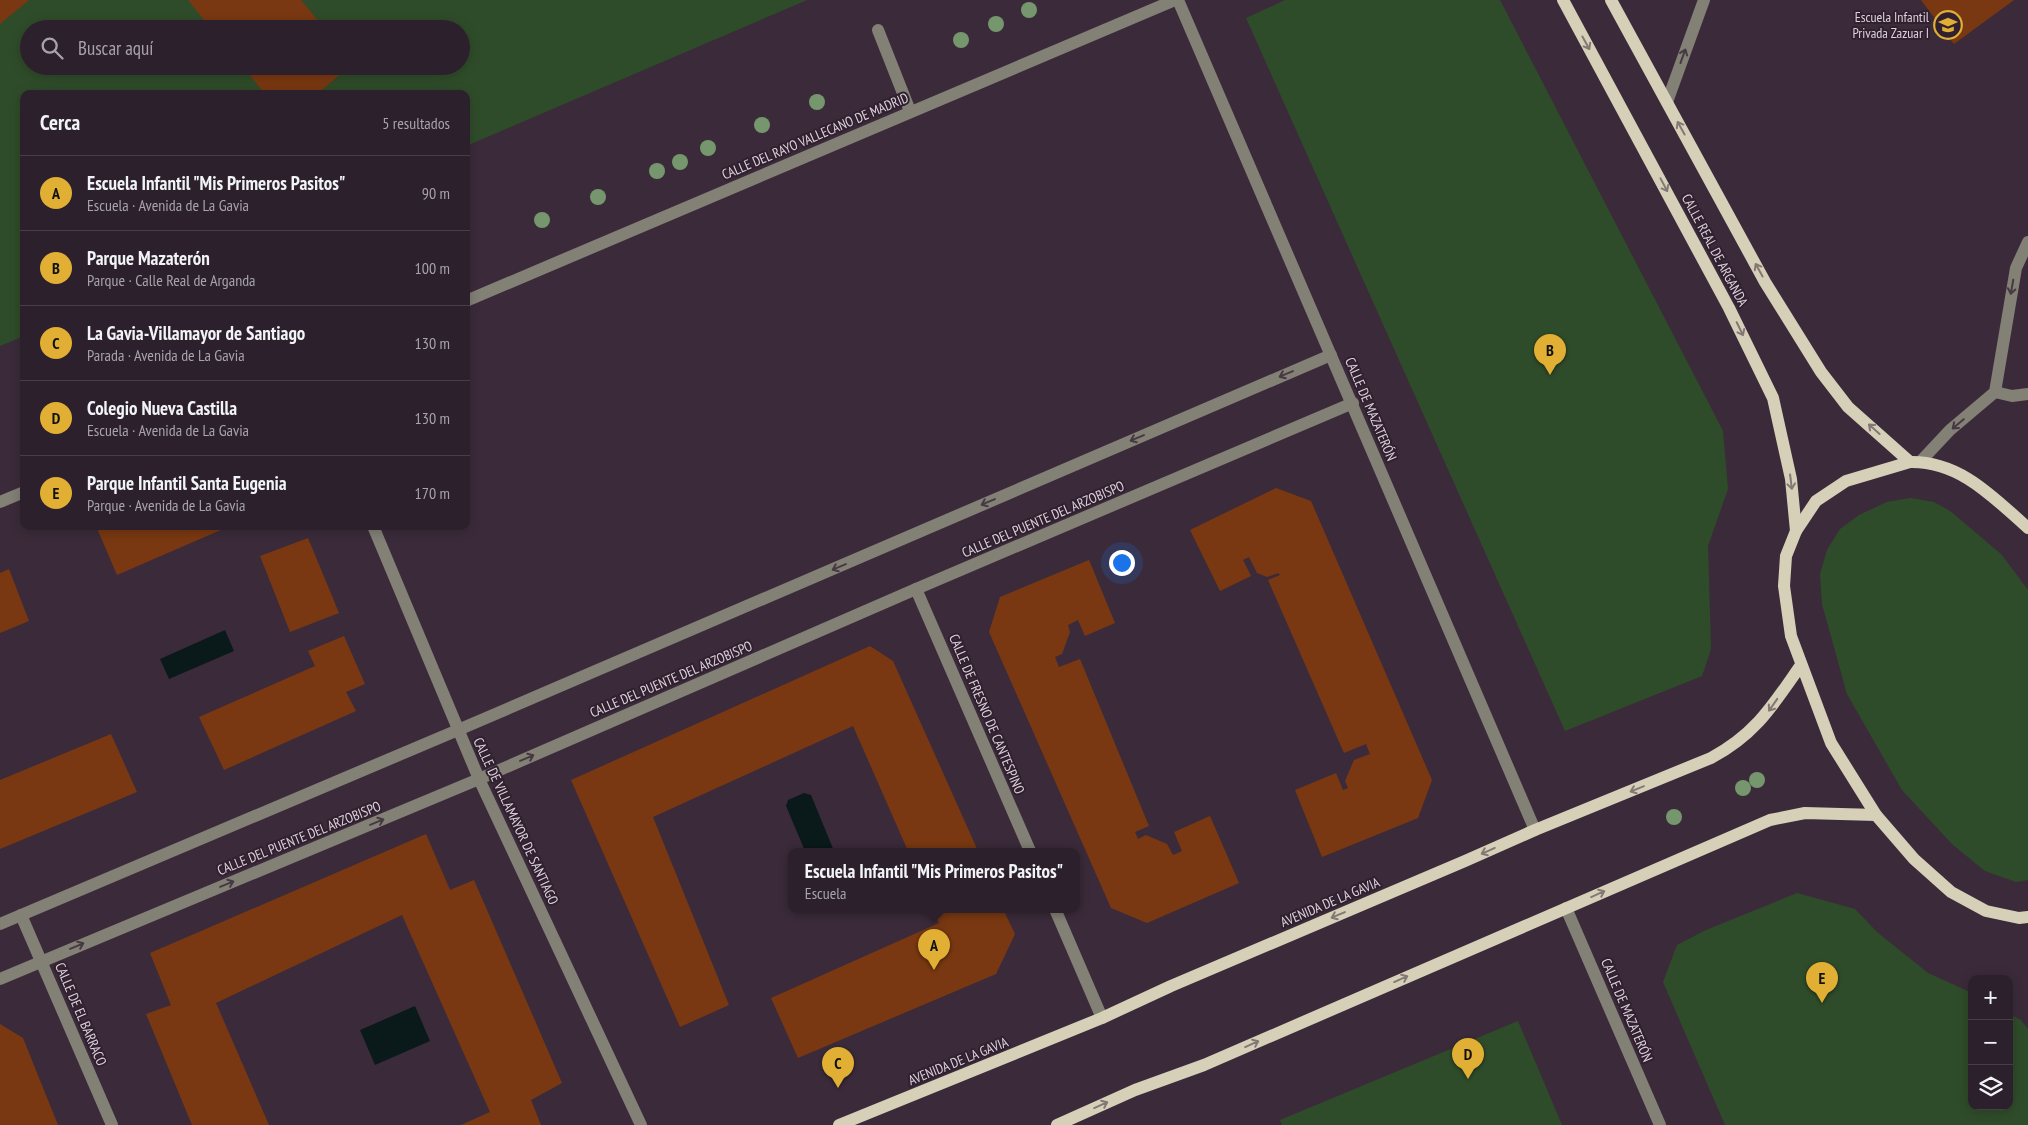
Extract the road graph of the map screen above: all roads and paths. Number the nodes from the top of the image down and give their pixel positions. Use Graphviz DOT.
graph roads {
  1 [pos="1177,0"];
  2 [pos="1563,0"];
  3 [pos="1611,0"];
  4 [pos="1704,0"];
  5 [pos="878,30"];
  6 [pos="1667,102"];
  7 [pos="910,111"];
  8 [pos="2028,242"];
  9 [pos="470,299"];
  10 [pos="1331,355"];
  11 [pos="1995,392"];
  12 [pos="2028,394"];
  13 [pos="1353,403"];
  14 [pos="1915,462"];
  15 [pos="20,494"];
  16 [pos="0,502"];
  17 [pos="2028,528"];
  18 [pos="375,530"];
  19 [pos="1796,531"];
  20 [pos="916,589"];
  21 [pos="1802,666"];
  22 [pos="458,730"];
  23 [pos="479,779"];
  24 [pos="1876,815"];
  25 [pos="1535,830"];
  26 [pos="1029,848"];
  27 [pos="1566,908"];
  28 [pos="1057,913"];
  29 [pos="21,915"];
  30 [pos="2025,920"];
  31 [pos="0,924"];
  32 [pos="42,961"];
  33 [pos="0,979"];
  34 [pos="1102,1018"];
  35 [pos="112,1125"];
  36 [pos="640,1125"];
  37 [pos="839,1125"];
  38 [pos="1057,1125"];
  39 [pos="1660,1125"];
  1 -- 7 [label="street, CALLE DEL RAYO VALLECANO DE MADRID"];
  1 -- 10 [label="street, CALLE DE MAZATERÓN"];
  2 -- 19 [label="main road, CALLE REAL DE ARGANDA, one-way"];
  3 -- 6 [label="main road, CALLE REAL DE ARGANDA"];
  6 -- 4 [label="street, one-way"];
  5 -- 7 [label="street"];
  14 -- 6 [label="main road, CALLE REAL DE ARGANDA, one-way"];
  7 -- 9 [label="street, CALLE DEL RAYO VALLECANO DE MADRID"];
  8 -- 11 [label="street, one-way"];
  10 -- 13 [label="street, CALLE DE MAZATERÓN"];
  10 -- 22 [label="street, one-way"];
  11 -- 12 [label="street"];
  11 -- 14 [label="street, one-way"];
  13 -- 20 [label="street, CALLE DEL PUENTE DEL ARZOBISPO"];
  13 -- 25 [label="street, CALLE DE MAZATERÓN"];
  14 -- 17 [label="main road"];
  14 -- 19 [label="main road"];
  15 -- 16 [label="street"];
  18 -- 22 [label="street, CALLE DE VILLAMAYOR DE SANTIAGO"];
  19 -- 21 [label="main road"];
  23 -- 20 [label="street, CALLE DEL PUENTE DEL ARZOBISPO, one-way"];
  20 -- 26 [label="street, CALLE DE FRESNO DE CANTESPINO"];
  21 -- 24 [label="main road"];
  21 -- 25 [label="main road, AVENIDA DE LA GAVIA, one-way"];
  22 -- 23 [label="street, CALLE DE VILLAMAYOR DE SANTIAGO"];
  22 -- 29 [label="street"];
  32 -- 23 [label="street, CALLE DEL PUENTE DEL ARZOBISPO, one-way"];
  23 -- 36 [label="street, CALLE DE VILLAMAYOR DE SANTIAGO"];
  27 -- 24 [label="main road, one-way"];
  24 -- 30 [label="main road"];
  25 -- 34 [label="main road, AVENIDA DE LA GAVIA, one-way"];
  38 -- 27 [label="main road, one-way"];
  27 -- 39 [label="street, CALLE DE MAZATERÓN"];
  28 -- 34 [label="street"];
  29 -- 31 [label="street"];
  29 -- 32 [label="street, CALLE DE EL BARRACO"];
  32 -- 33 [label="street, CALLE DEL PUENTE DEL ARZOBISPO"];
  32 -- 35 [label="street, CALLE DE EL BARRACO"];
  34 -- 37 [label="main road, AVENIDA DE LA GAVIA"];
}
